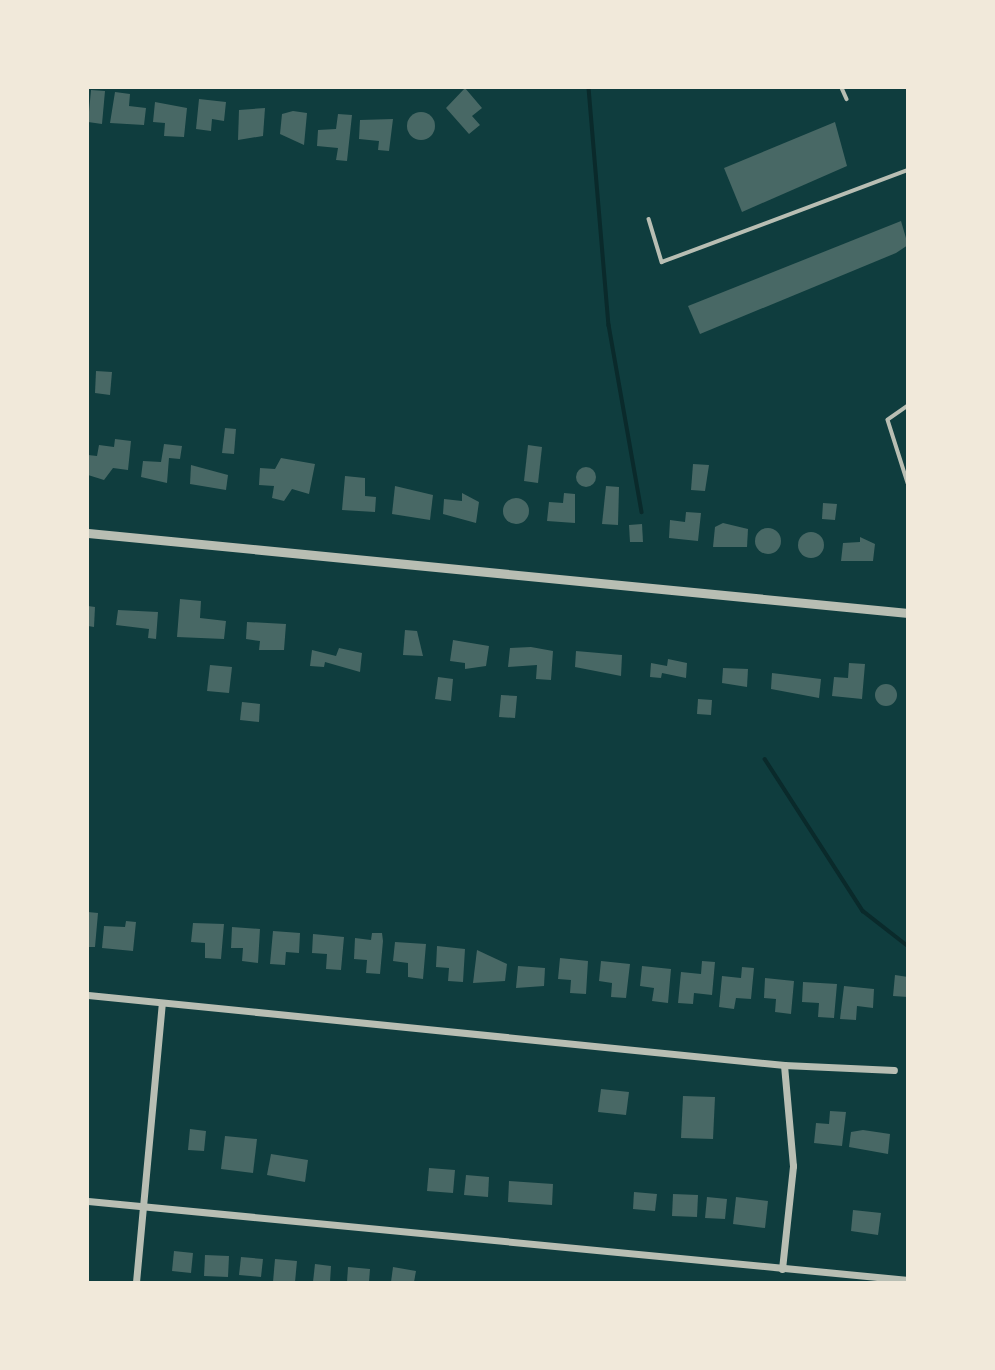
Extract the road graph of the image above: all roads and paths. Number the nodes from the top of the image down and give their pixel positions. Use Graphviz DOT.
graph roads {
  1 [pos="842,88"];
  2 [pos="847,99"];
  3 [pos="908,170"];
  4 [pos="649,219"];
  5 [pos="908,405"];
  6 [pos="908,483"];
  7 [pos="88,533"];
  8 [pos="908,613"];
  9 [pos="88,995"];
  10 [pos="162,1003"];
  11 [pos="784,1065"];
  12 [pos="894,1070"];
  13 [pos="88,1200"];
  14 [pos="143,1206"];
  15 [pos="782,1269"];
  16 [pos="908,1280"];
  17 [pos="136,1283"];
  1 -- 2 [label="lane"];
  3 -- 4 [label="lane"];
  5 -- 6 [label="lane"];
  7 -- 8 [label="street"];
  9 -- 10 [label="street"];
  10 -- 11 [label="street"];
  10 -- 14 [label="street"];
  11 -- 12 [label="street"];
  11 -- 15 [label="street"];
  13 -- 14 [label="street"];
  14 -- 15 [label="street"];
  14 -- 17 [label="street"];
  15 -- 16 [label="street"];
}
